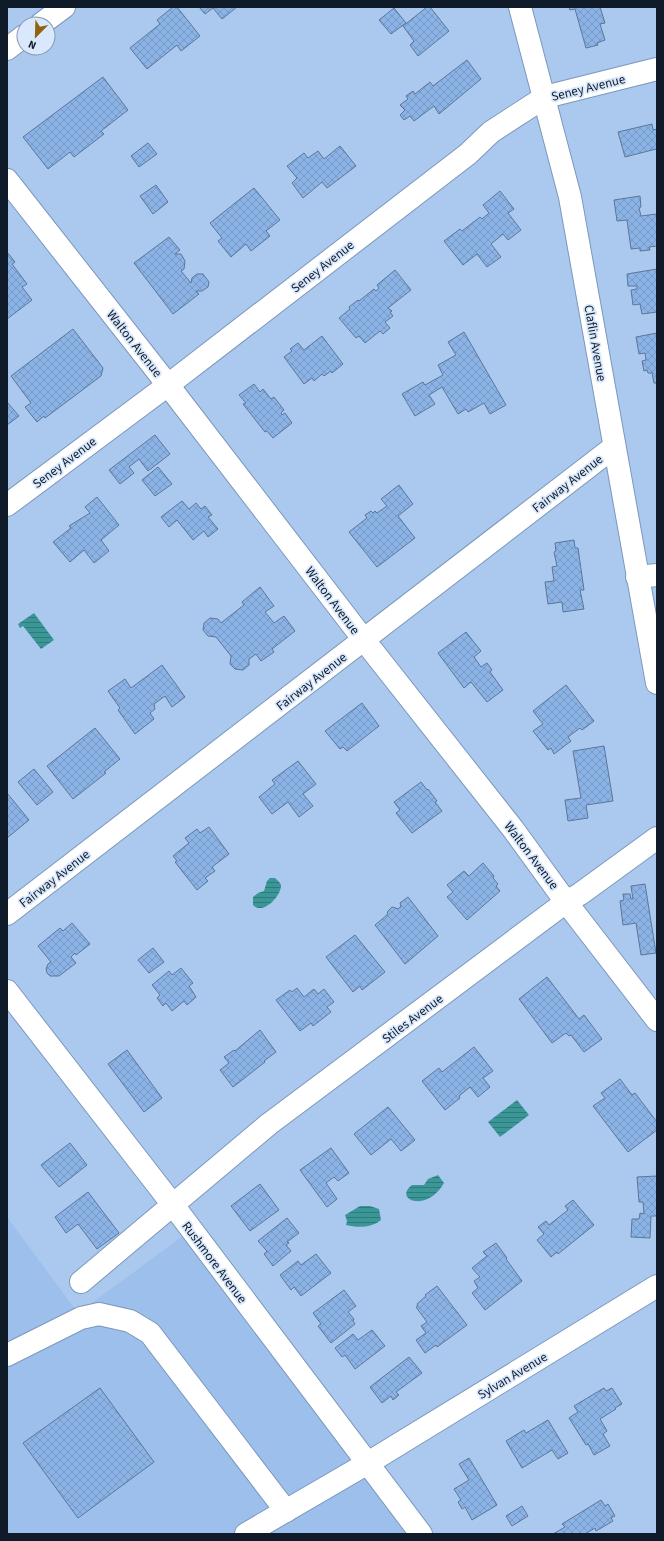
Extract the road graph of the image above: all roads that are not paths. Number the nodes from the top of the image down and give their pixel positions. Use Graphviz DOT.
graph roads {
  1 [pos="64,7"];
  2 [pos="520,7"];
  3 [pos="52,16"];
  4 [pos="16,42"];
  5 [pos="7,49"];
  6 [pos="657,69"];
  7 [pos="545,97"];
  8 [pos="7,180"];
  9 [pos="168,385"];
  10 [pos="614,447"];
  11 [pos="7,505"];
  12 [pos="647,576"];
  13 [pos="364,640"];
  14 [pos="657,683"];
  15 [pos="657,838"];
  16 [pos="566,902"];
  17 [pos="7,914"];
  18 [pos="7,991"];
  19 [pos="657,1020"];
  20 [pos="172,1205"];
  21 [pos="81,1282"];
  22 [pos="657,1286"];
  23 [pos="7,1355"];
  24 [pos="368,1463"];
  25 [pos="286,1511"];
  26 [pos="246,1534"];
  27 [pos="421,1534"];
  1 -- 3 [label="street"];
  2 -- 7 [label="street, Claflin Avenue"];
  4 -- 5 [label="street"];
  6 -- 7 [label="street, Seney Avenue"];
  7 -- 9 [label="street, Seney Avenue"];
  7 -- 10 [label="street, Claflin Avenue"];
  8 -- 9 [label="street, Walton Avenue"];
  9 -- 11 [label="street, Seney Avenue"];
  9 -- 13 [label="street, Walton Avenue"];
  10 -- 12 [label="street, Claflin Avenue"];
  10 -- 13 [label="street, Fairway Avenue"];
  12 -- 14 [label="street, Claflin Avenue"];
  13 -- 16 [label="street, Walton Avenue"];
  13 -- 17 [label="street, Fairway Avenue"];
  15 -- 16 [label="street, Stiles Avenue"];
  16 -- 19 [label="street, Walton Avenue"];
  16 -- 20 [label="street, Stiles Avenue"];
  18 -- 20 [label="street, Rushmore Avenue"];
  20 -- 21 [label="street, Stiles Avenue"];
  20 -- 24 [label="street, Rushmore Avenue"];
  22 -- 24 [label="street, Sylvan Avenue"];
  23 -- 25 [label="street"];
  24 -- 25 [label="street, Sylvan Avenue"];
  24 -- 27 [label="street, Rushmore Avenue"];
  25 -- 26 [label="street, Sylvan Avenue"];
}
